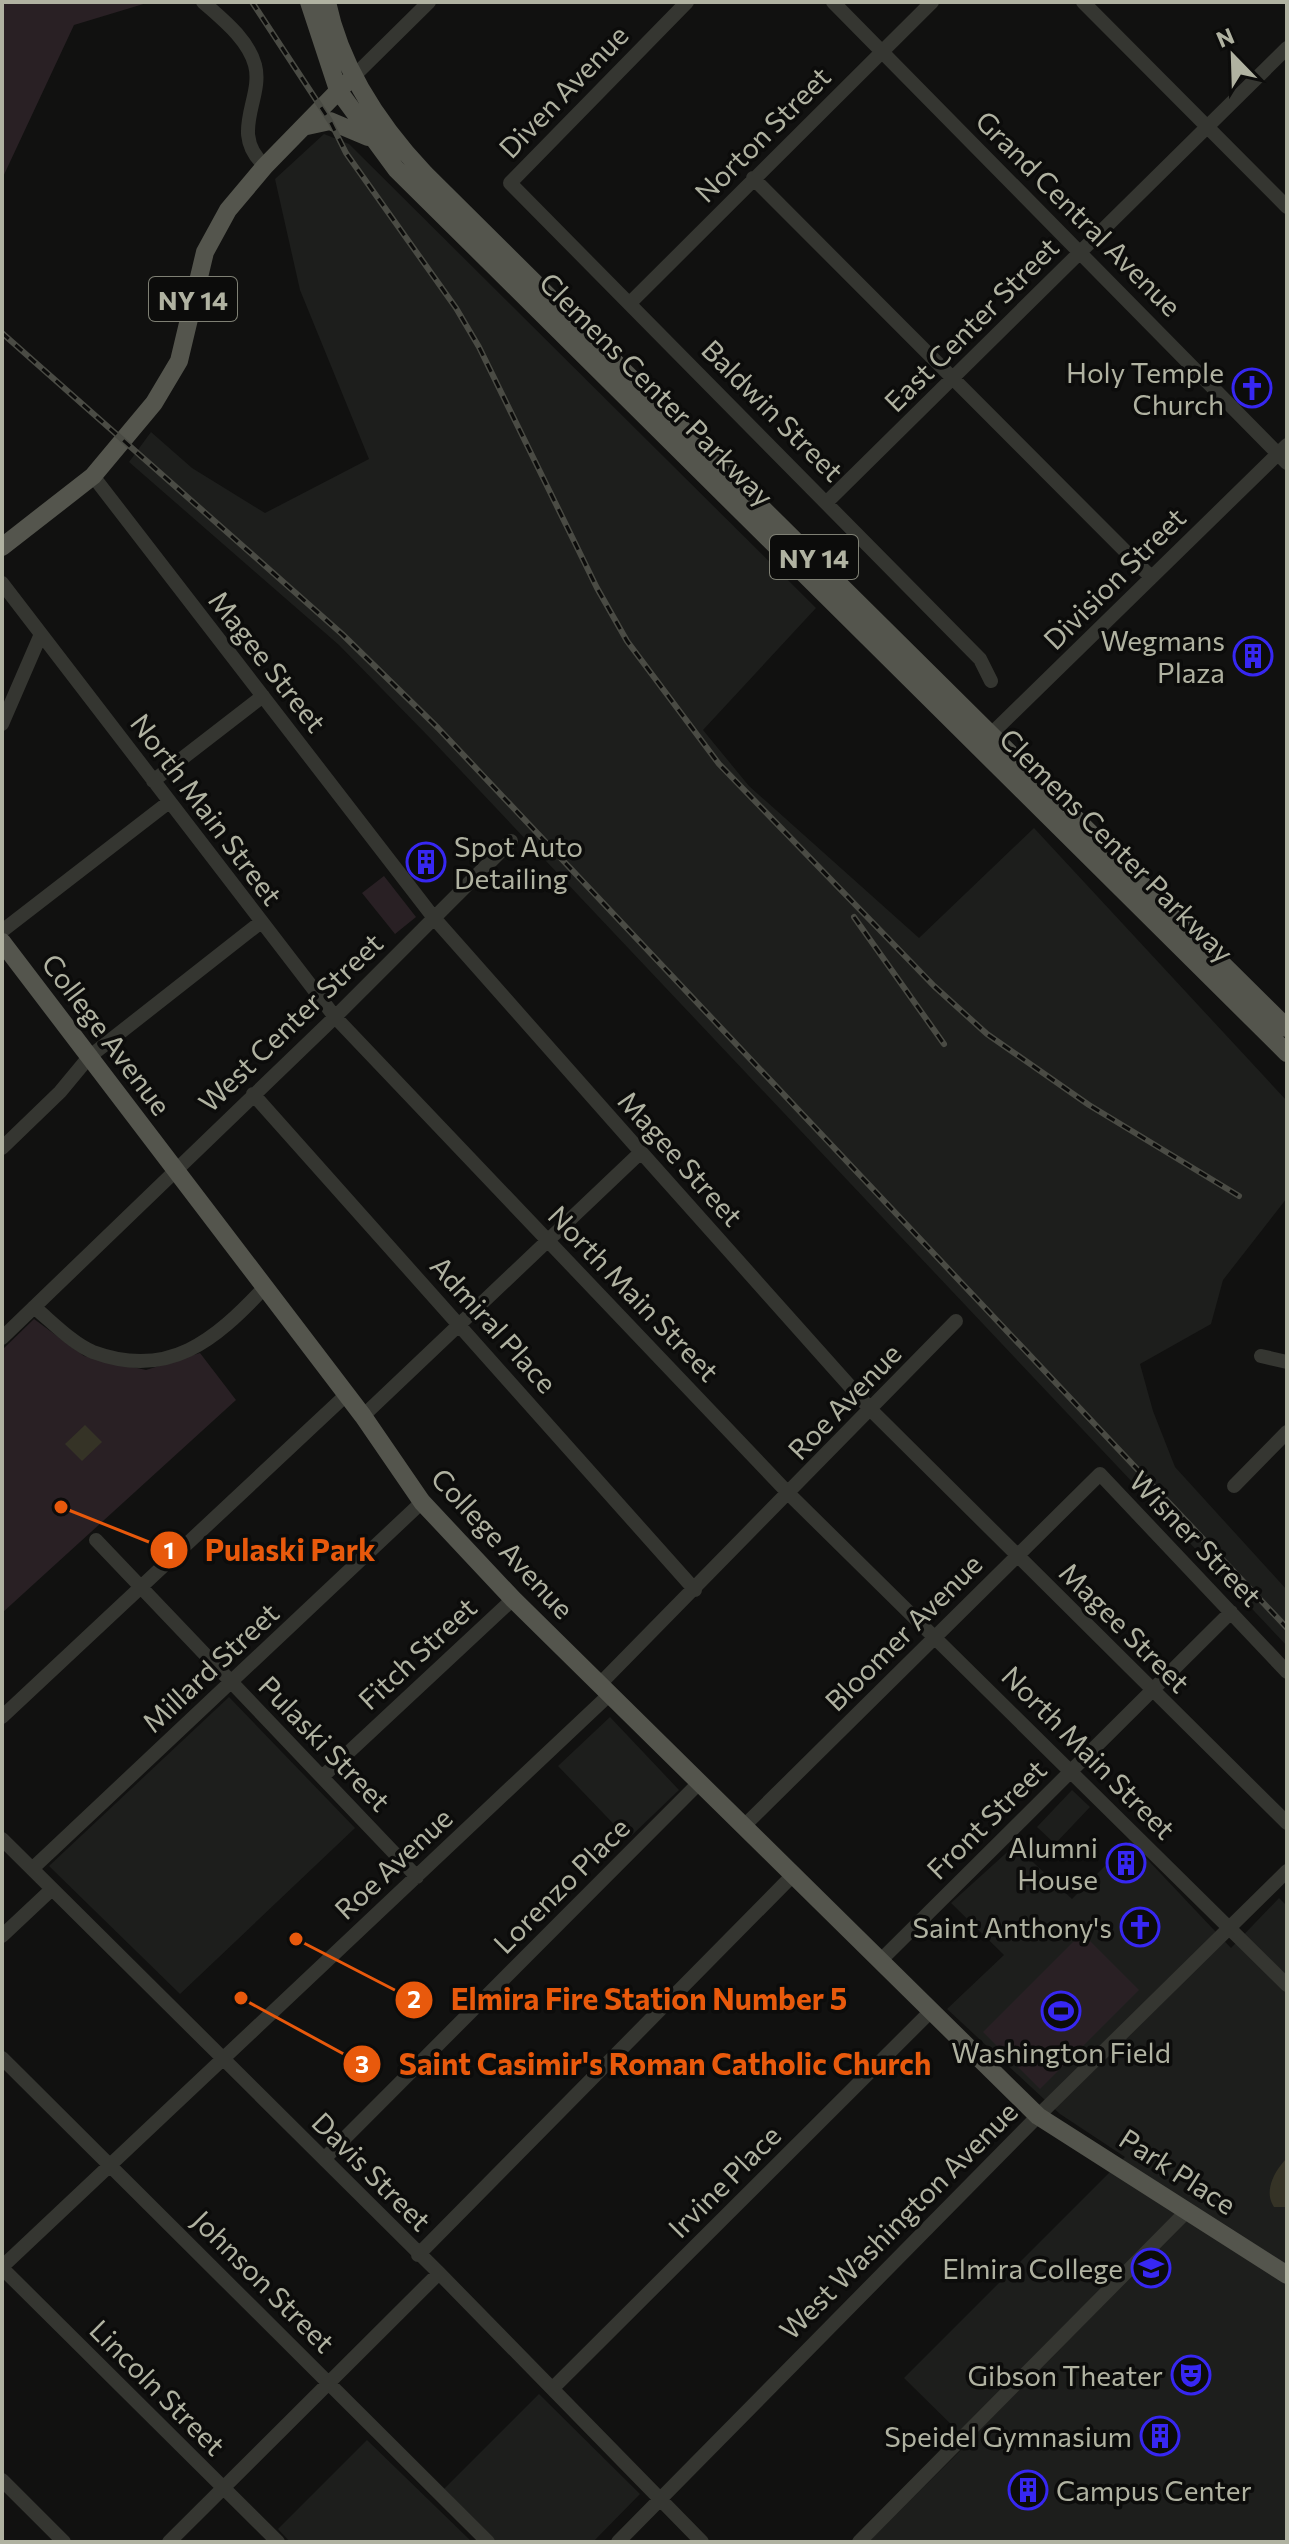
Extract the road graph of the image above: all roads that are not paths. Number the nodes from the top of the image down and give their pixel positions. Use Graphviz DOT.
graph roads {
  1 [pos="203,2"];
  2 [pos="309,2"];
  3 [pos="327,2"];
  4 [pos="429,2"];
  5 [pos="687,2"];
  6 [pos="833,2"];
  7 [pos="932,2"];
  8 [pos="1083,2"];
  9 [pos="1287,48"];
  10 [pos="882,50"];
  11 [pos="354,76"];
  12 [pos="338,90"];
  13 [pos="307,126"];
  14 [pos="1208,128"];
  15 [pos="369,137"];
  16 [pos="265,166"];
  17 [pos="753,178"];
  18 [pos="510,183"];
  19 [pos="1287,207"];
  20 [pos="1081,250"];
  21 [pos="630,303"];
  22 [pos="952,381"];
  23 [pos="1284,454"];
  24 [pos="93,476"];
  25 [pos="828,501"];
  26 [pos="2,547"];
  27 [pos="1151,577"];
  28 [pos="2,583"];
  29 [pos="41,634"];
  30 [pos="991,681"];
  31 [pos="263,696"];
  32 [pos="2,724"];
  33 [pos="984,741"];
  34 [pos="153,781"];
  35 [pos="169,802"];
  36 [pos="511,841"];
  37 [pos="434,918"];
  38 [pos="261,922"];
  39 [pos="2,931"];
  40 [pos="2,942"];
  41 [pos="335,1017"];
  42 [pos="1287,1028"];
  43 [pos="1287,1053"];
  44 [pos="89,1057"];
  45 [pos="253,1094"];
  46 [pos="2,1148"];
  47 [pos="641,1152"];
  48 [pos="175,1170"];
  49 [pos="548,1240"];
  50 [pos="264,1288"];
  51 [pos="34,1307"];
  52 [pos="956,1321"];
  53 [pos="460,1324"];
  54 [pos="2,1338"];
  55 [pos="1261,1356"];
  56 [pos="1287,1362"];
  57 [pos="345,1396"];
  58 [pos="872,1411"];
  59 [pos="363,1416"];
  60 [pos="1287,1432"];
  61 [pos="1100,1474"];
  62 [pos="1234,1486"];
  63 [pos="790,1495"];
  64 [pos="422,1502"];
  65 [pos="96,1540"];
  66 [pos="1017,1556"];
  67 [pos="141,1587"];
  68 [pos="695,1590"];
  69 [pos="513,1599"];
  70 [pos="1231,1612"];
  71 [pos="935,1637"];
  72 [pos="1287,1672"];
  73 [pos="232,1683"];
  74 [pos="604,1690"];
  75 [pos="1152,1690"];
  76 [pos="2,1717"];
  77 [pos="1071,1771"];
  78 [pos="322,1777"];
  79 [pos="699,1783"];
  80 [pos="1287,1823"];
  81 [pos="743,1827"];
  82 [pos="2,1839"];
  83 [pos="32,1869"];
  84 [pos="1287,1871"];
  85 [pos="793,1875"];
  86 [pos="417,1877"];
  87 [pos="52,1889"];
  88 [pos="1229,1927"];
  89 [pos="2,1936"];
  90 [pos="880,1961"];
  91 [pos="1287,1985"];
  92 [pos="931,2011"];
  93 [pos="2,2058"];
  94 [pos="224,2058"];
  95 [pos="1038,2116"];
  96 [pos="324,2159"];
  97 [pos="111,2165"];
  98 [pos="1188,2210"];
  99 [pos="418,2255"];
  100 [pos="2,2268"];
  101 [pos="439,2273"];
  102 [pos="1287,2275"];
  103 [pos="330,2383"];
  104 [pos="553,2388"];
  105 [pos="2,2480"];
  106 [pos="223,2488"];
  107 [pos="659,2499"];
  108 [pos="64,2542"];
  109 [pos="169,2542"];
  110 [pos="278,2542"];
  111 [pos="488,2542"];
  112 [pos="618,2542"];
  113 [pos="702,2542"];
  114 [pos="859,2542"];
  1 -- 16 [label="street"];
  2 -- 12 [label="main road, Clemens Center Parkway"];
  3 -- 11 [label="main road, Clemens Center Parkway"];
  4 -- 11 [label="street"];
  5 -- 18 [label="street, Diven Avenue"];
  6 -- 10 [label="street, Grand Central Avenue"];
  7 -- 10 [label="street, Norton Street"];
  8 -- 14 [label="street"];
  9 -- 14 [label="street, East Center Street"];
  10 -- 17 [label="street, Norton Street"];
  10 -- 20 [label="street, Grand Central Avenue"];
  11 -- 12 [label="main road"];
  11 -- 33 [label="main road, Clemens Center Parkway / NY 14"];
  12 -- 13 [label="main road, NY 14"];
  12 -- 15 [label="main road, Clemens Center Parkway / NY 14"];
  13 -- 15 [label="main road, NY 14"];
  13 -- 16 [label="main road, NY 14"];
  14 -- 19 [label="street"];
  14 -- 20 [label="street, East Center Street"];
  15 -- 33 [label="main road, Clemens Center Parkway / NY 14"];
  16 -- 24 [label="main road, NY 14"];
  17 -- 21 [label="street, Norton Street"];
  17 -- 22 [label="street"];
  18 -- 21 [label="street, Baldwin Street"];
  20 -- 22 [label="street, East Center Street"];
  20 -- 23 [label="street, Grand Central Avenue"];
  21 -- 25 [label="street, Baldwin Street"];
  22 -- 25 [label="street, East Center Street"];
  22 -- 27 [label="street"];
  23 -- 27 [label="street, Division Street"];
  24 -- 26 [label="main road, NY 14"];
  24 -- 31 [label="street, Magee Street"];
  25 -- 30 [label="street, Baldwin Street"];
  27 -- 33 [label="street, Division Street"];
  28 -- 29 [label="street, North Main Street"];
  29 -- 32 [label="street"];
  29 -- 34 [label="street, North Main Street"];
  31 -- 34 [label="street"];
  31 -- 37 [label="street, Magee Street"];
  33 -- 42 [label="main road, Clemens Center Parkway / NY 14"];
  33 -- 43 [label="main road, Clemens Center Parkway / NY 14"];
  34 -- 35 [label="street, North Main Street"];
  35 -- 38 [label="street, North Main Street"];
  35 -- 39 [label="street"];
  36 -- 37 [label="street, West Center Street"];
  37 -- 41 [label="street, West Center Street"];
  37 -- 47 [label="street, Magee Street"];
  38 -- 41 [label="street, North Main Street"];
  38 -- 44 [label="street"];
  40 -- 44 [label="main road, College Avenue"];
  41 -- 45 [label="street, West Center Street"];
  41 -- 49 [label="street, North Main Street"];
  44 -- 46 [label="street"];
  44 -- 48 [label="main road, College Avenue"];
  45 -- 48 [label="street, West Center Street"];
  45 -- 53 [label="street, Admiral Place"];
  47 -- 49 [label="street"];
  47 -- 58 [label="street, Magee Street"];
  48 -- 50 [label="main road, College Avenue"];
  48 -- 51 [label="street, West Center Street"];
  49 -- 53 [label="street"];
  49 -- 63 [label="street, North Main Street"];
  50 -- 51 [label="street"];
  50 -- 57 [label="main road, College Avenue"];
  51 -- 54 [label="street, West Center Street"];
  52 -- 58 [label="street, Roe Avenue"];
  53 -- 59 [label="street"];
  53 -- 68 [label="street, Admiral Place"];
  55 -- 56 [label="street"];
  57 -- 59 [label="main road, College Avenue"];
  57 -- 67 [label="street"];
  58 -- 63 [label="street, Roe Avenue"];
  58 -- 66 [label="street, Magee Street"];
  59 -- 64 [label="main road, College Avenue"];
  60 -- 62 [label="street"];
  61 -- 66 [label="street, Bloomer Avenue"];
  61 -- 70 [label="street, Wisner Street"];
  63 -- 68 [label="street, Roe Avenue"];
  63 -- 71 [label="street, North Main Street"];
  64 -- 69 [label="main road, College Avenue"];
  64 -- 73 [label="street, Millard Street"];
  65 -- 67 [label="street, Pulaski Street"];
  66 -- 71 [label="street, Bloomer Avenue"];
  66 -- 75 [label="street, Magee Street"];
  67 -- 73 [label="street, Pulaski Street"];
  67 -- 76 [label="street"];
  68 -- 74 [label="street, Roe Avenue"];
  69 -- 74 [label="main road, College Avenue"];
  69 -- 78 [label="street, Fitch Street"];
  70 -- 72 [label="street, Wisner Street"];
  70 -- 75 [label="street, Front Street"];
  71 -- 77 [label="street, North Main Street"];
  71 -- 81 [label="street, Bloomer Avenue"];
  73 -- 78 [label="street, Pulaski Street"];
  73 -- 83 [label="street, Millard Street"];
  74 -- 79 [label="main road, College Avenue"];
  74 -- 86 [label="street, Roe Avenue"];
  75 -- 77 [label="street, Front Street"];
  75 -- 80 [label="street, Magee Street"];
  77 -- 88 [label="street, North Main Street"];
  77 -- 90 [label="street, Front Street"];
  78 -- 86 [label="street, Pulaski Street"];
  79 -- 81 [label="main road, College Avenue"];
  79 -- 96 [label="street, Lorenzo Place"];
  81 -- 85 [label="main road, College Avenue"];
  82 -- 83 [label="street, Davis Street"];
  83 -- 87 [label="street, Davis Street"];
  84 -- 88 [label="street, West Washington Avenue"];
  85 -- 90 [label="main road, College Avenue"];
  85 -- 99 [label="street"];
  86 -- 94 [label="street, Roe Avenue"];
  87 -- 89 [label="street"];
  87 -- 94 [label="street, Davis Street"];
  88 -- 91 [label="street, North Main Street"];
  88 -- 95 [label="street, West Washington Avenue"];
  90 -- 92 [label="main road, College Avenue"];
  92 -- 95 [label="main road, College Avenue"];
  92 -- 104 [label="street, Irvine Place"];
  93 -- 97 [label="street, Johnson Street"];
  94 -- 96 [label="street, Davis Street"];
  94 -- 97 [label="street, Roe Avenue"];
  95 -- 98 [label="main road, Park Place"];
  95 -- 107 [label="street, West Washington Avenue"];
  96 -- 99 [label="street, Davis Street"];
  97 -- 100 [label="street, Roe Avenue"];
  97 -- 103 [label="street, Johnson Street"];
  98 -- 102 [label="main road, Park Place"];
  98 -- 114 [label="street"];
  99 -- 101 [label="street, Davis Street"];
  100 -- 106 [label="street, Lincoln Street"];
  101 -- 103 [label="street"];
  101 -- 104 [label="street, Davis Street"];
  103 -- 106 [label="street"];
  103 -- 111 [label="street, Johnson Street"];
  104 -- 107 [label="street, Davis Street"];
  105 -- 108 [label="street"];
  106 -- 109 [label="street"];
  106 -- 110 [label="street, Lincoln Street"];
  107 -- 112 [label="street, West Washington Avenue"];
  107 -- 113 [label="street, Davis Street"];
}
